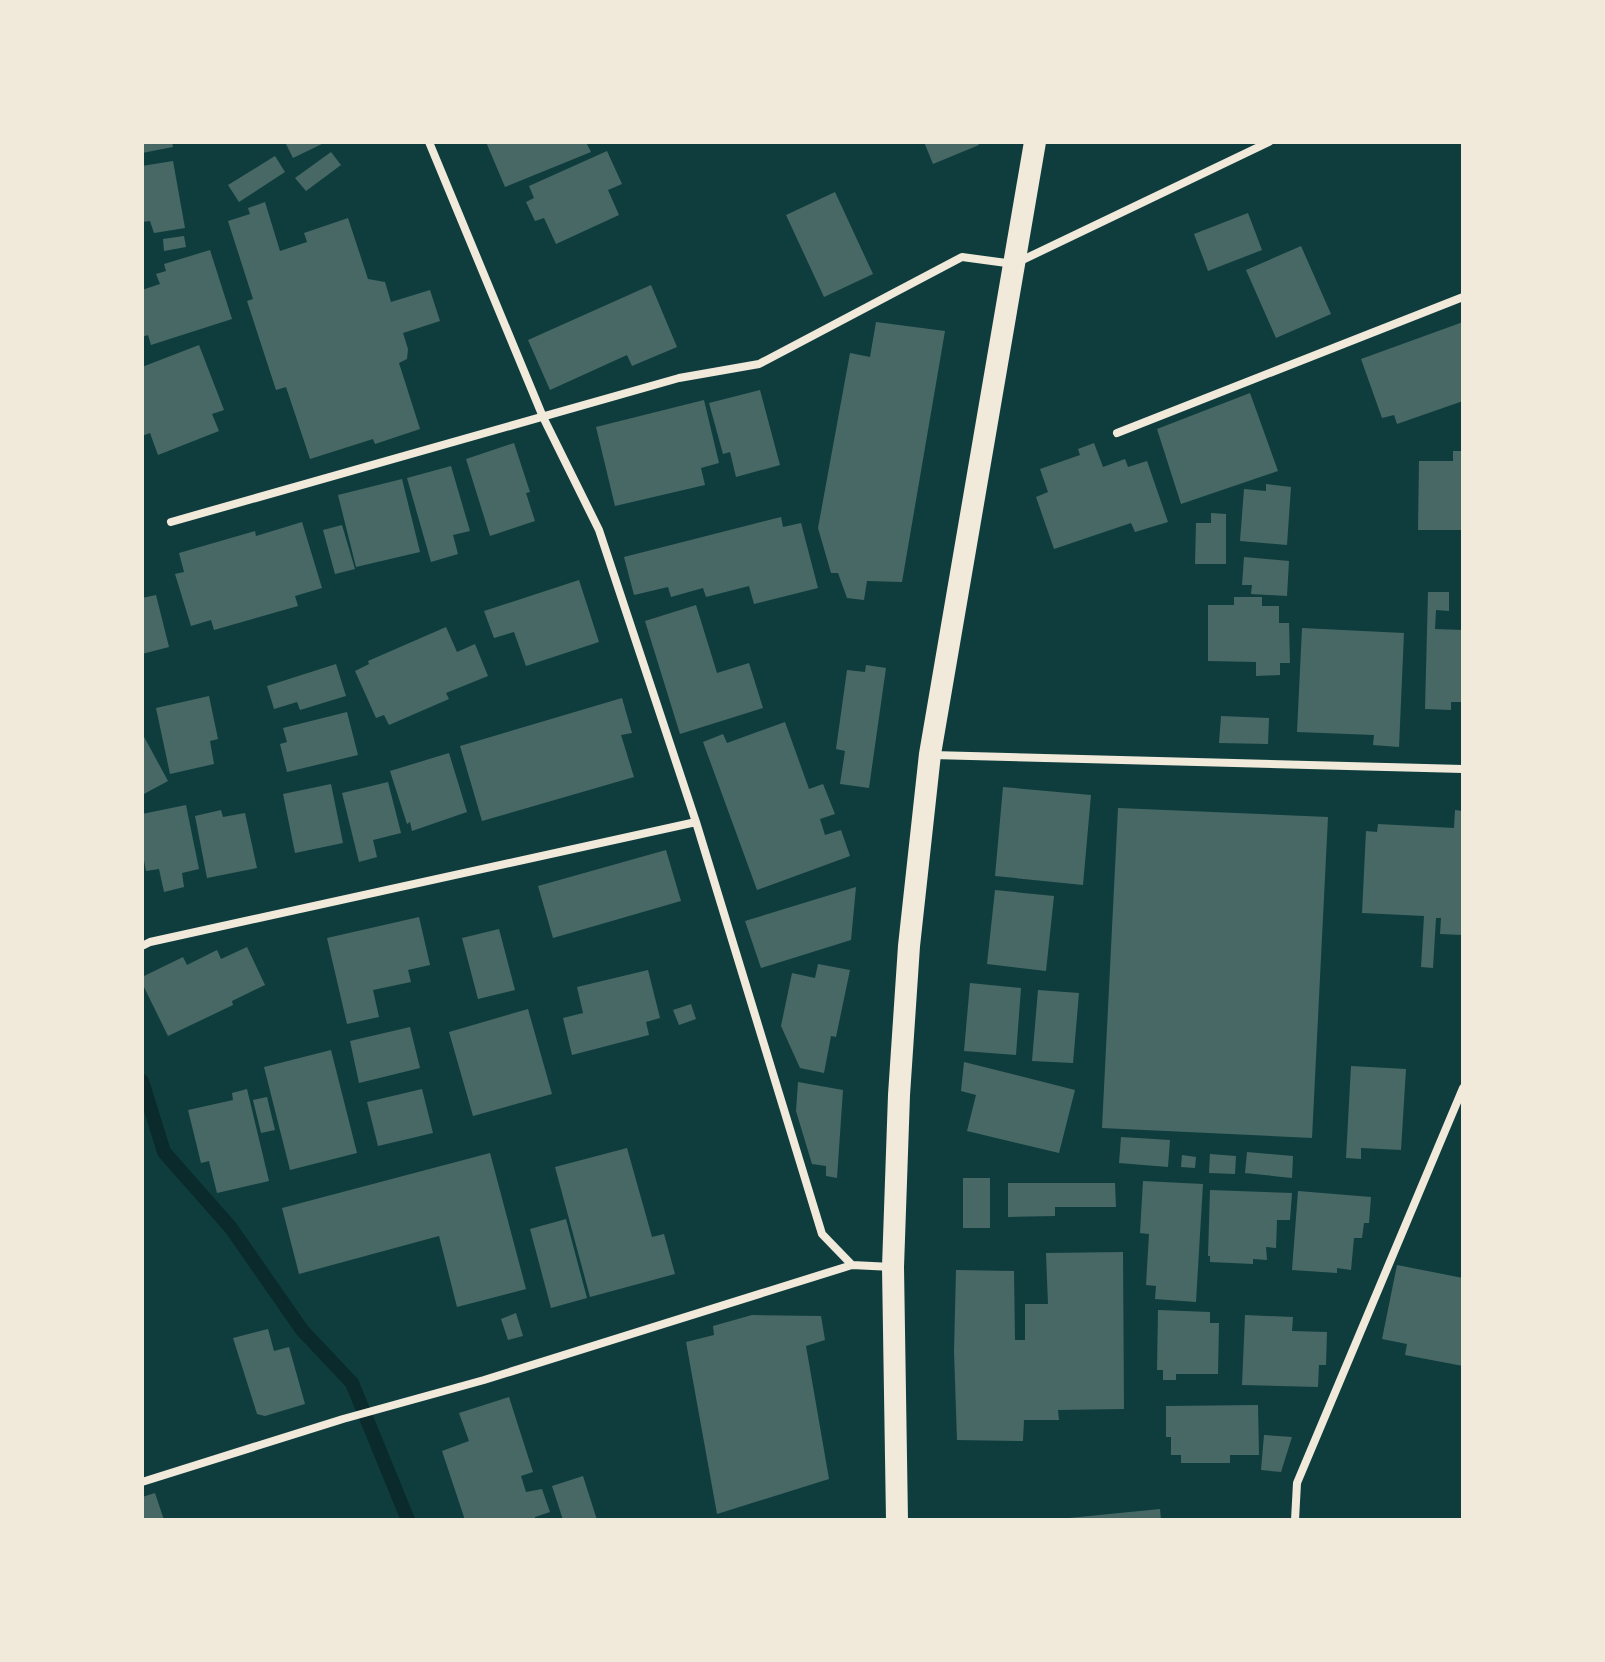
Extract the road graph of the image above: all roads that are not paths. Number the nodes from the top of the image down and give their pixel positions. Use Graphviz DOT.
graph roads {
  1 [pos="429,142"];
  2 [pos="1035,142"];
  3 [pos="1269,142"];
  4 [pos="1014,264"];
  5 [pos="1463,297"];
  6 [pos="543,417"];
  7 [pos="1117,433"];
  8 [pos="171,522"];
  9 [pos="930,754"];
  10 [pos="1463,769"];
  11 [pos="696,822"];
  12 [pos="142,946"];
  13 [pos="1463,1088"];
  14 [pos="852,1265"];
  15 [pos="893,1267"];
  16 [pos="142,1482"];
  17 [pos="897,1520"];
  18 [pos="1295,1520"];
  1 -- 6 [label="street"];
  2 -- 4 [label="highway"];
  3 -- 4 [label="street"];
  4 -- 6 [label="street"];
  4 -- 9 [label="highway"];
  5 -- 7 [label="street"];
  6 -- 8 [label="street"];
  6 -- 11 [label="street"];
  9 -- 10 [label="street"];
  9 -- 15 [label="highway"];
  11 -- 12 [label="street"];
  11 -- 14 [label="street"];
  13 -- 18 [label="street"];
  14 -- 15 [label="street"];
  14 -- 16 [label="street"];
  15 -- 17 [label="highway"];
}
